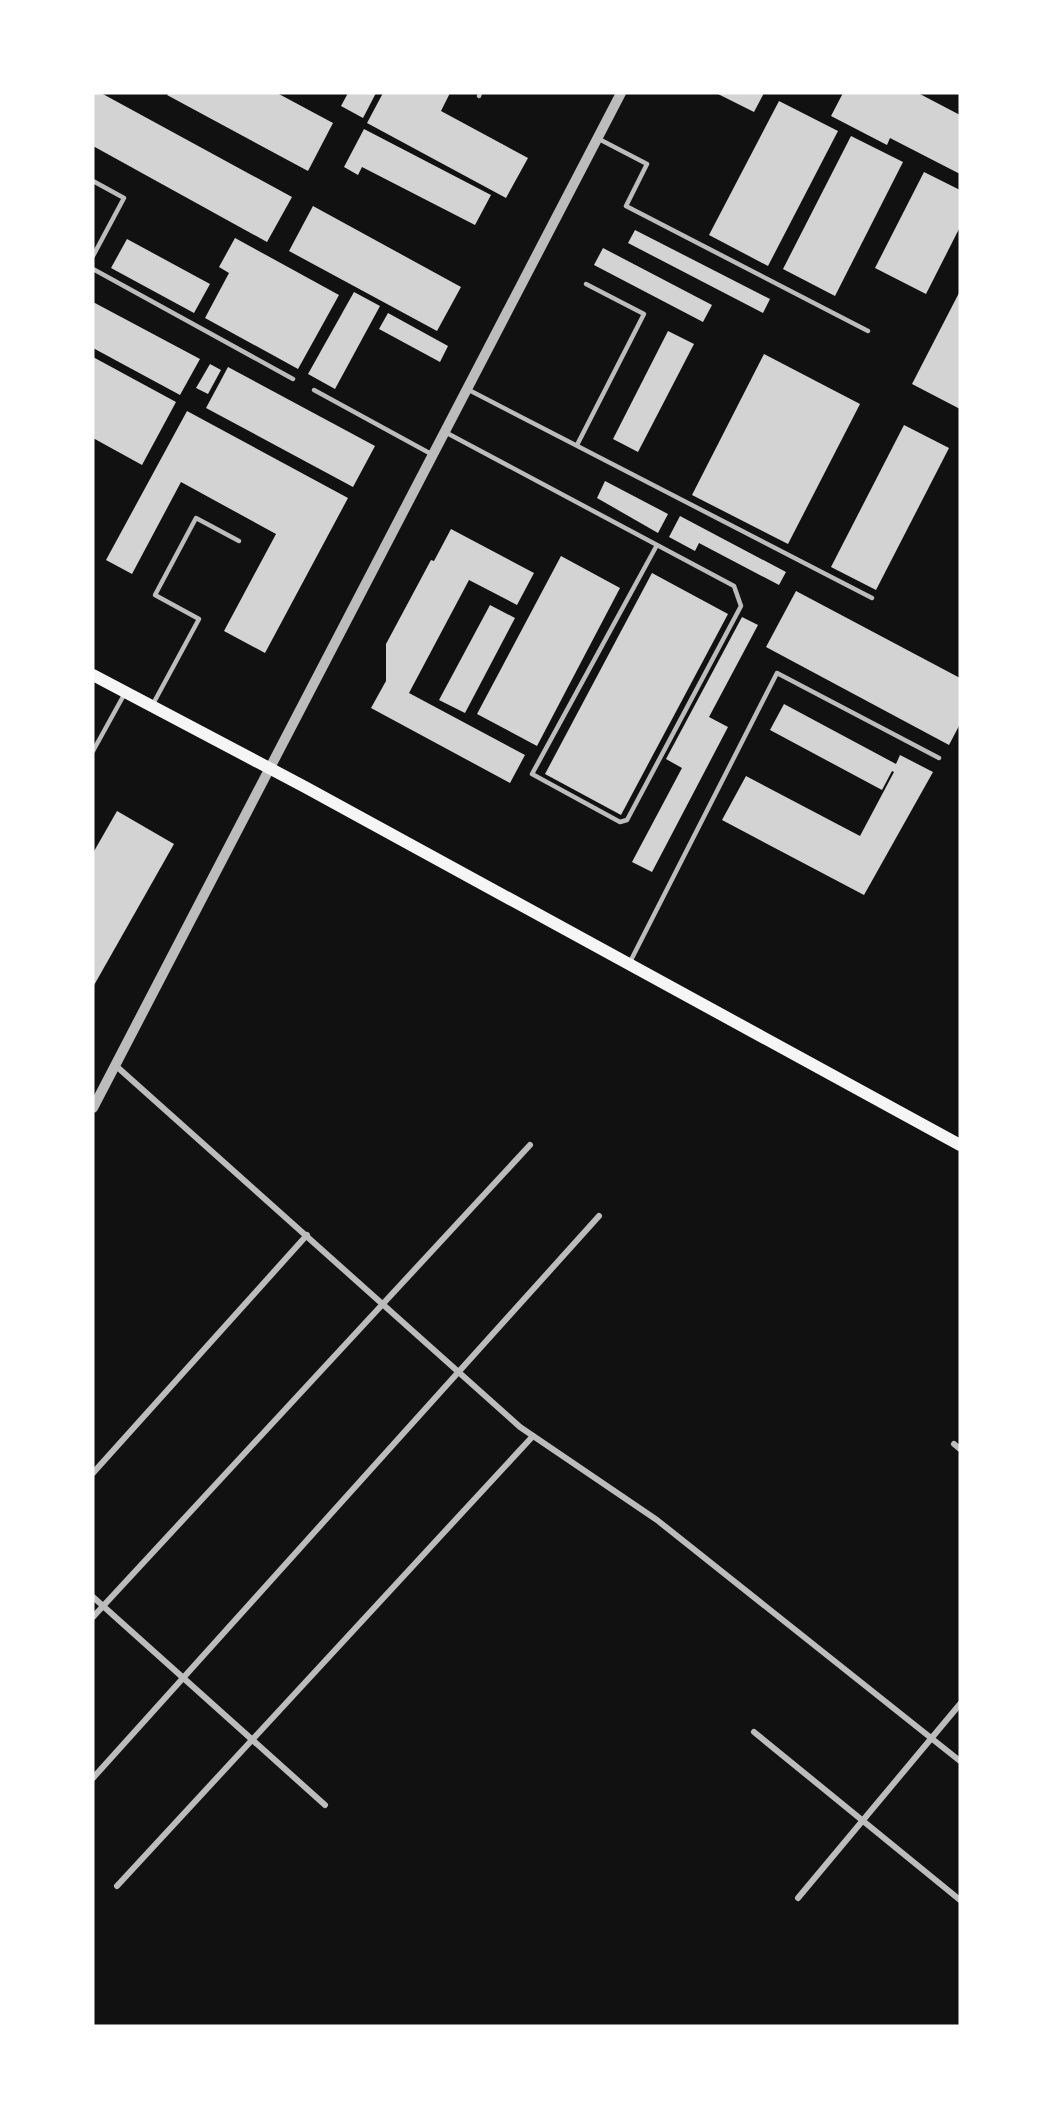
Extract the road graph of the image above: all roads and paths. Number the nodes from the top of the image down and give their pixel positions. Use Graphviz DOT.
graph roads {
  1 [pos="621,93"];
  2 [pos="597,138"];
  3 [pos="93,181"];
  4 [pos="93,256"];
  5 [pos="93,269"];
  6 [pos="586,284"];
  7 [pos="868,330"];
  8 [pos="293,378"];
  9 [pos="467,389"];
  10 [pos="314,390"];
  11 [pos="445,432"];
  12 [pos="577,445"];
  13 [pos="433,454"];
  14 [pos="239,541"];
  15 [pos="657,545"];
  16 [pos="872,598"];
  17 [pos="93,675"];
  18 [pos="125,692"];
  19 [pos="152,706"];
  20 [pos="93,751"];
  21 [pos="939,758"];
  22 [pos="270,769"];
  23 [pos="629,964"];
  24 [pos="115,1065"];
  25 [pos="93,1108"];
  26 [pos="530,1145"];
  27 [pos="960,1145"];
  28 [pos="599,1216"];
  29 [pos="307,1235"];
  30 [pos="383,1304"];
  31 [pos="459,1372"];
  32 [pos="533,1436"];
  33 [pos="954,1444"];
  34 [pos="960,1449"];
  35 [pos="93,1473"];
  36 [pos="93,1597"];
  37 [pos="103,1606"];
  38 [pos="93,1617"];
  39 [pos="183,1678"];
  40 [pos="960,1704"];
  41 [pos="754,1732"];
  42 [pos="931,1738"];
  43 [pos="252,1739"];
  44 [pos="960,1761"];
  45 [pos="93,1778"];
  46 [pos="325,1805"];
  47 [pos="863,1821"];
  48 [pos="117,1886"];
  49 [pos="798,1898"];
  50 [pos="960,1900"];
  1 -- 2 [label="street"];
  2 -- 7 [label="lane"];
  2 -- 9 [label="street"];
  3 -- 4 [label="lane"];
  5 -- 8 [label="lane"];
  6 -- 12 [label="lane"];
  9 -- 11 [label="street"];
  9 -- 12 [label="lane"];
  10 -- 13 [label="lane"];
  11 -- 13 [label="street"];
  11 -- 15 [label="lane"];
  12 -- 16 [label="lane"];
  13 -- 22 [label="street"];
  14 -- 19 [label="lane"];
  15 -- 15 [label="lane"];
  17 -- 18 [label="main road"];
  18 -- 19 [label="main road"];
  18 -- 20 [label="lane"];
  19 -- 22 [label="main road"];
  21 -- 23 [label="lane"];
  22 -- 23 [label="main road"];
  22 -- 24 [label="street"];
  23 -- 27 [label="main road"];
  24 -- 25 [label="street"];
  24 -- 29 [label="street"];
  26 -- 30 [label="street"];
  28 -- 31 [label="street"];
  29 -- 30 [label="street"];
  29 -- 35 [label="street"];
  30 -- 31 [label="street"];
  30 -- 37 [label="street"];
  31 -- 32 [label="street"];
  31 -- 39 [label="street"];
  32 -- 42 [label="street"];
  32 -- 43 [label="street"];
  33 -- 34 [label="street"];
  36 -- 37 [label="street"];
  37 -- 38 [label="street"];
  37 -- 39 [label="street"];
  39 -- 43 [label="street"];
  39 -- 45 [label="street"];
  40 -- 42 [label="street"];
  41 -- 47 [label="street"];
  42 -- 44 [label="street"];
  42 -- 47 [label="street"];
  43 -- 46 [label="street"];
  43 -- 48 [label="street"];
  47 -- 49 [label="street"];
  47 -- 50 [label="street"];
}
